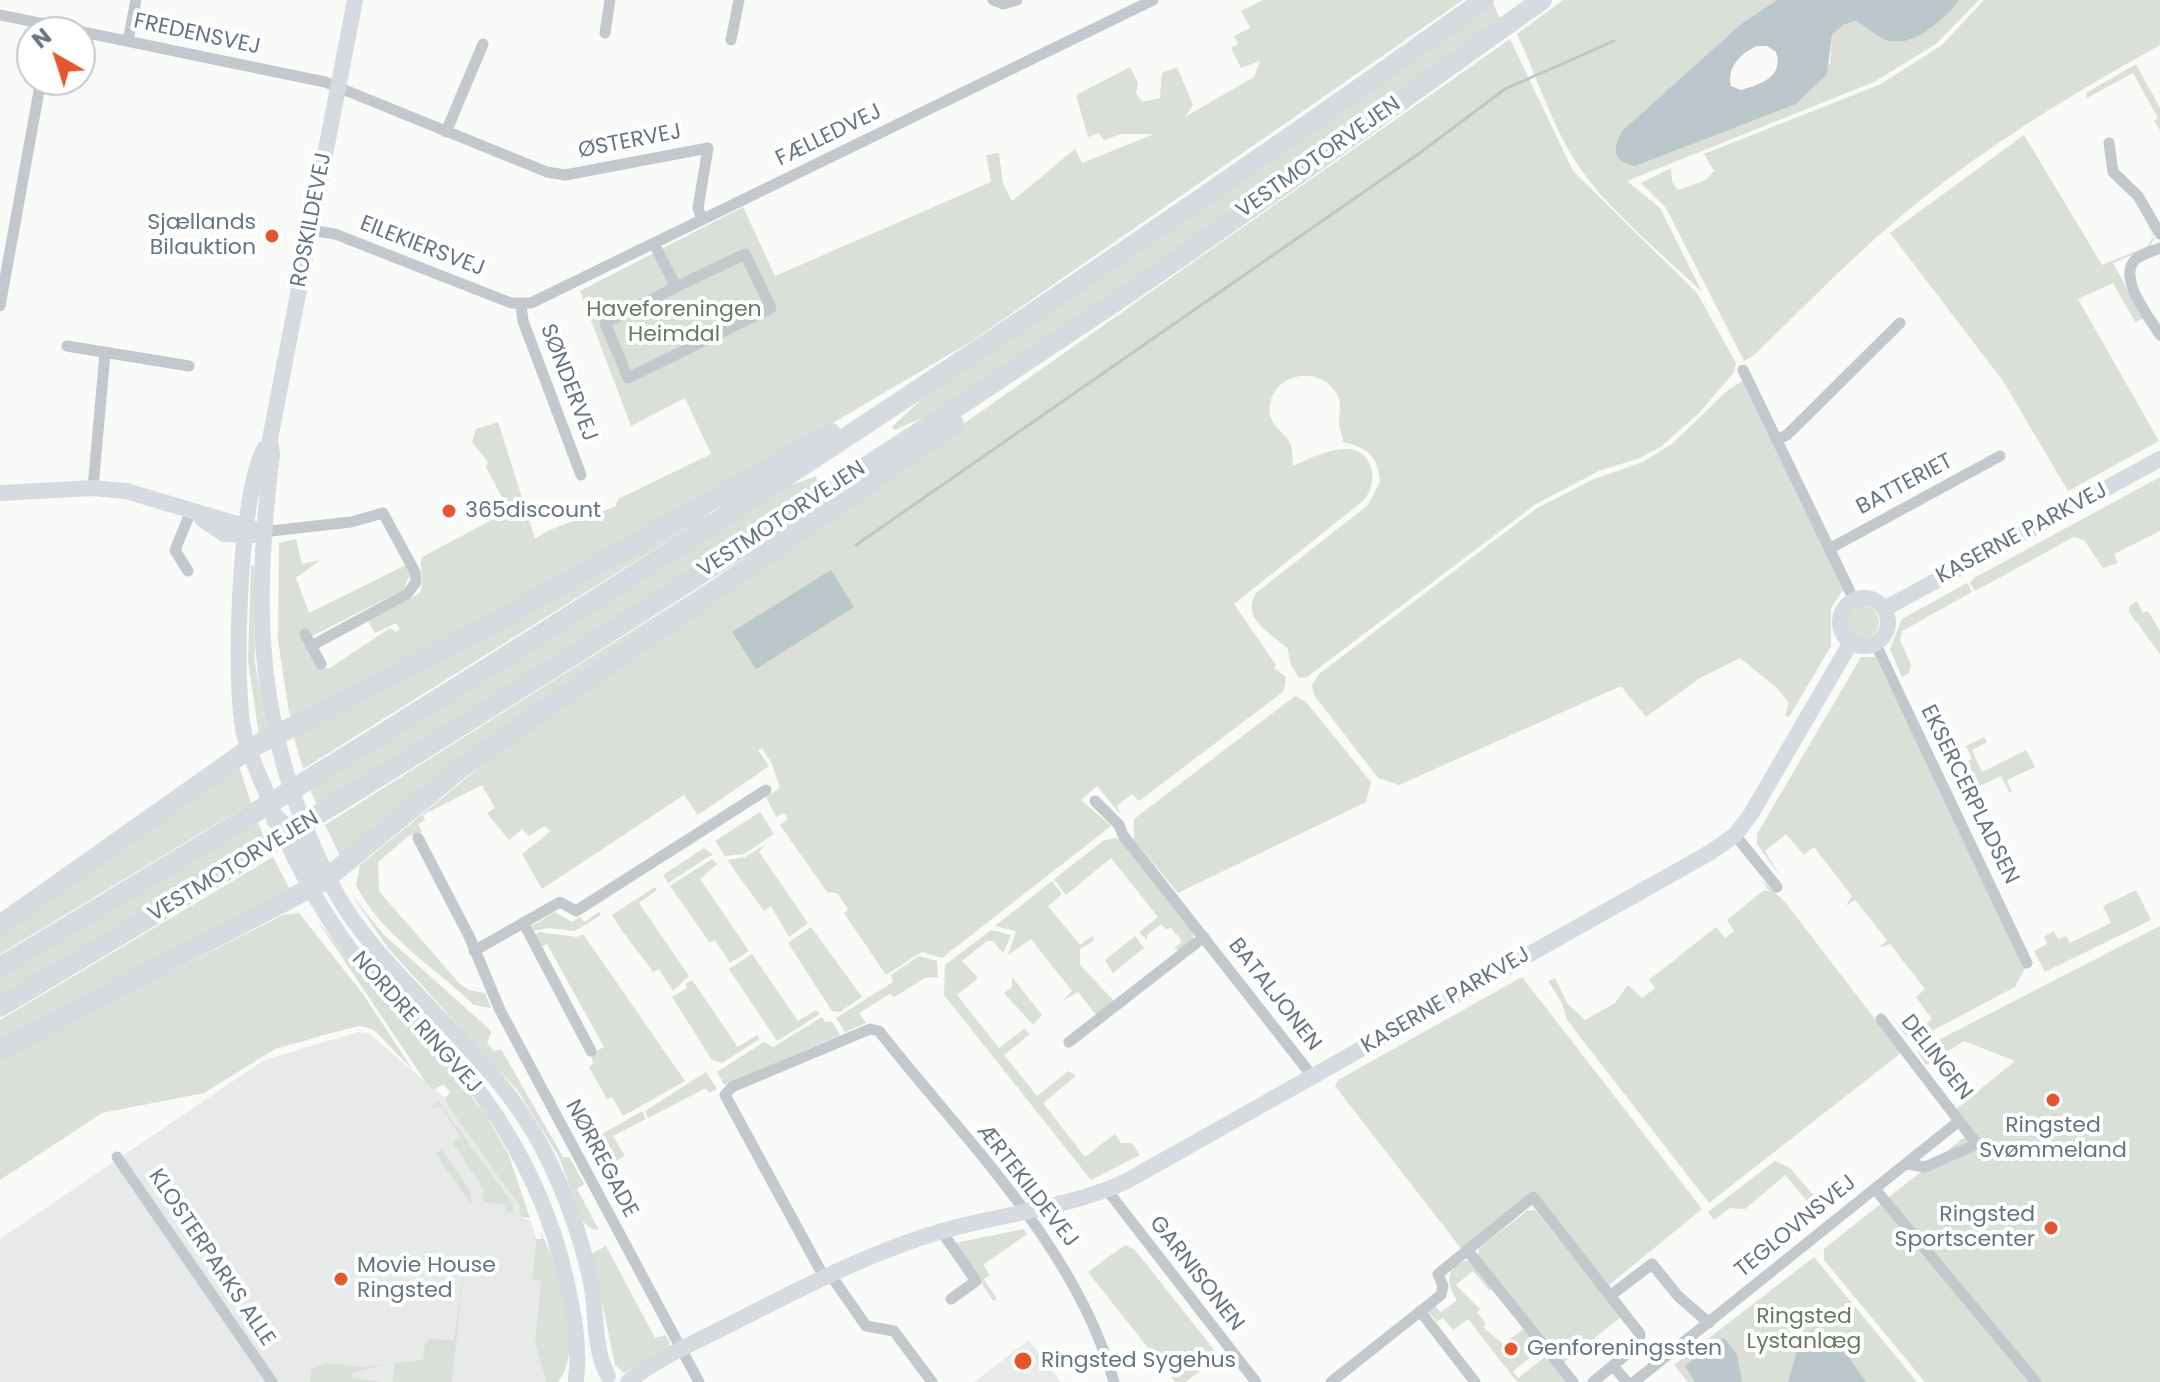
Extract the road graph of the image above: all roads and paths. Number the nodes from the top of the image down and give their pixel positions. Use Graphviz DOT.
graph roads {
  1 [pos="136,0"];
  2 [pos="355,0"];
  3 [pos="610,0"];
  4 [pos="739,0"];
  5 [pos="993,0"];
  6 [pos="1017,0"];
  7 [pos="1153,0"];
  8 [pos="1484,0"];
  9 [pos="1542,0"];
  10 [pos="605,33"];
  11 [pos="96,36"];
  12 [pos="731,40"];
  13 [pos="128,41"];
  14 [pos="483,44"];
  15 [pos="339,86"];
  16 [pos="38,96"];
  17 [pos="446,132"];
  18 [pos="2109,143"];
  19 [pos="702,220"];
  20 [pos="309,230"];
  21 [pos="2160,234"];
  22 [pos="654,244"];
  23 [pos="2160,248"];
  24 [pos="676,287"];
  25 [pos="521,305"];
  26 [pos="0,306"];
  27 [pos="1107,308"];
  28 [pos="1900,323"];
  29 [pos="2160,335"];
  30 [pos="67,346"];
  31 [pos="105,353"];
  32 [pos="189,366"];
  33 [pos="953,369"];
  34 [pos="1743,370"];
  35 [pos="1776,440"];
  36 [pos="2000,456"];
  37 [pos="2160,459"];
  38 [pos="581,475"];
  39 [pos="93,488"];
  40 [pos="0,493"];
  41 [pos="191,511"];
  42 [pos="252,532"];
  43 [pos="1829,549"];
  44 [pos="188,571"];
  45 [pos="1854,600"];
  46 [pos="1884,609"];
  47 [pos="305,634"];
  48 [pos="1851,642"];
  49 [pos="1875,643"];
  50 [pos="311,646"];
  51 [pos="321,664"];
  52 [pos="275,734"];
  53 [pos="253,747"];
  54 [pos="766,790"];
  55 [pos="1095,801"];
  56 [pos="294,803"];
  57 [pos="276,819"];
  58 [pos="1735,835"];
  59 [pos="418,838"];
  60 [pos="346,864"];
  61 [pos="317,880"];
  62 [pos="1777,887"];
  63 [pos="524,924"];
  64 [pos="0,925"];
  65 [pos="1204,937"];
  66 [pos="474,951"];
  67 [pos="390,963"];
  68 [pos="2027,963"];
  69 [pos="0,967"];
  70 [pos="0,1007"];
  71 [pos="1881,1019"];
  72 [pos="1069,1042"];
  73 [pos="0,1050"];
  74 [pos="591,1051"];
  75 [pos="1313,1077"];
  76 [pos="1959,1121"];
  77 [pos="117,1157"];
  78 [pos="1908,1164"];
  79 [pos="1875,1189"];
  80 [pos="1107,1190"];
  81 [pos="1024,1212"];
  82 [pos="942,1232"];
  83 [pos="1468,1251"];
  84 [pos="827,1275"];
  85 [pos="1611,1295"];
  86 [pos="951,1299"];
  87 [pos="1420,1311"];
  88 [pos="1709,1323"];
  89 [pos="676,1353"];
  90 [pos="1613,1366"];
  91 [pos="614,1379"];
  92 [pos="574,1381"];
  93 [pos="272,1382"];
  94 [pos="628,1382"];
  95 [pos="647,1382"];
  96 [pos="699,1382"];
  97 [pos="932,1382"];
  98 [pos="1114,1382"];
  99 [pos="1256,1382"];
  100 [pos="1331,1382"];
  101 [pos="1475,1382"];
  102 [pos="1573,1382"];
  103 [pos="1593,1382"];
  104 [pos="1627,1382"];
  105 [pos="1634,1382"];
  106 [pos="2036,1382"];
  1 -- 13 [label="street"];
  2 -- 15 [label="street, ROSKILDEVEJ"];
  3 -- 10 [label="street"];
  4 -- 12 [label="street"];
  5 -- 6 [label="street"];
  7 -- 19 [label="street, FÆLLEDVEJ"];
  8 -- 33 [label="highway, VESTMOTORVEJEN"];
  9 -- 27 [label="highway, VESTMOTORVEJEN"];
  11 -- 13 [label="street, FREDENSVEJ"];
  13 -- 15 [label="street, FREDENSVEJ"];
  14 -- 17 [label="street"];
  15 -- 17 [label="street, ØSTERVEJ"];
  15 -- 20 [label="street, ROSKILDEVEJ"];
  16 -- 26 [label="street"];
  17 -- 19 [label="street, ØSTERVEJ"];
  18 -- 21 [label="street"];
  19 -- 22 [label="street, FÆLLEDVEJ"];
  20 -- 25 [label="street, EILEKIERSVEJ"];
  20 -- 42 [label="street, ROSKILDEVEJ"];
  22 -- 24 [label="street"];
  22 -- 25 [label="street, FÆLLEDVEJ"];
  23 -- 29 [label="street"];
  24 -- 24 [label="street"];
  25 -- 38 [label="street, SØNDERVEJ"];
  27 -- 60 [label="highway"];
  27 -- 70 [label="highway, VESTMOTORVEJEN"];
  28 -- 35 [label="street"];
  30 -- 31 [label="street"];
  31 -- 32 [label="street"];
  31 -- 39 [label="street"];
  33 -- 52 [label="highway"];
  33 -- 69 [label="highway, VESTMOTORVEJEN"];
  34 -- 35 [label="street"];
  35 -- 43 [label="street"];
  36 -- 43 [label="street, BATTERIET"];
  37 -- 46 [label="street, KASERNE PARKVEJ"];
  39 -- 40 [label="street"];
  39 -- 41 [label="street"];
  41 -- 42 [label="street"];
  41 -- 44 [label="street"];
  42 -- 50 [label="street"];
  42 -- 52 [label="street, NORDRE RINGVEJ"];
  42 -- 53 [label="street"];
  43 -- 45 [label="street"];
  45 -- 46 [label="street"];
  45 -- 48 [label="street"];
  46 -- 49 [label="street"];
  47 -- 50 [label="street"];
  48 -- 49 [label="street"];
  48 -- 58 [label="street, KASERNE PARKVEJ"];
  49 -- 68 [label="street, EKSERCERPLADSEN"];
  50 -- 51 [label="street"];
  52 -- 53 [label="highway"];
  52 -- 56 [label="street, NORDRE RINGVEJ"];
  53 -- 56 [label="street"];
  53 -- 57 [label="street"];
  53 -- 64 [label="highway"];
  54 -- 63 [label="street"];
  55 -- 65 [label="street, BATALJONEN"];
  56 -- 61 [label="street, NORDRE RINGVEJ"];
  57 -- 61 [label="highway"];
  58 -- 62 [label="street"];
  58 -- 75 [label="street, KASERNE PARKVEJ"];
  59 -- 66 [label="street, NØRREGADE"];
  60 -- 61 [label="highway"];
  60 -- 67 [label="street"];
  61 -- 67 [label="street, NORDRE RINGVEJ"];
  61 -- 73 [label="highway"];
  61 -- 92 [label="street, NORDRE RINGVEJ"];
  63 -- 66 [label="street"];
  63 -- 74 [label="street"];
  65 -- 72 [label="street, BATALJONEN"];
  65 -- 75 [label="street, BATALJONEN"];
  66 -- 89 [label="street, NØRREGADE"];
  67 -- 91 [label="street, NORDRE RINGVEJ"];
  71 -- 76 [label="street, DELINGEN"];
  75 -- 80 [label="street, KASERNE PARKVEJ"];
  76 -- 78 [label="street, TEGLOVNSVEJ"];
  76 -- 78 [label="street, TEGLOVNSVEJ"];
  77 -- 93 [label="street, KLOSTERPARKS ALLE"];
  78 -- 79 [label="street, TEGLOVNSVEJ"];
  79 -- 88 [label="street, TEGLOVNSVEJ"];
  79 -- 106 [label="street"];
  80 -- 81 [label="street, KASERNE PARKVEJ"];
  80 -- 99 [label="street, GARNISONEN"];
  81 -- 82 [label="street, KASERNE PARKVEJ"];
  81 -- 84 [label="street, ÆRTEKILDEVEJ"];
  81 -- 98 [label="street, ÆRTEKILDEVEJ"];
  82 -- 84 [label="street, KASERNE PARKVEJ"];
  82 -- 86 [label="street"];
  83 -- 85 [label="street"];
  83 -- 87 [label="street"];
  83 -- 102 [label="street"];
  84 -- 89 [label="street, KASERNE PARKVEJ"];
  84 -- 97 [label="street"];
  85 -- 88 [label="street"];
  85 -- 90 [label="street"];
  87 -- 100 [label="street"];
  87 -- 101 [label="street"];
  88 -- 105 [label="street, TEGLOVNSVEJ"];
  89 -- 94 [label="street, KASERNE PARKVEJ"];
  89 -- 95 [label="street, KASERNE PARKVEJ"];
  89 -- 96 [label="street, NØRREGADE"];
  90 -- 103 [label="street"];
  90 -- 104 [label="street"];
  91 -- 92 [label="street"];
}
